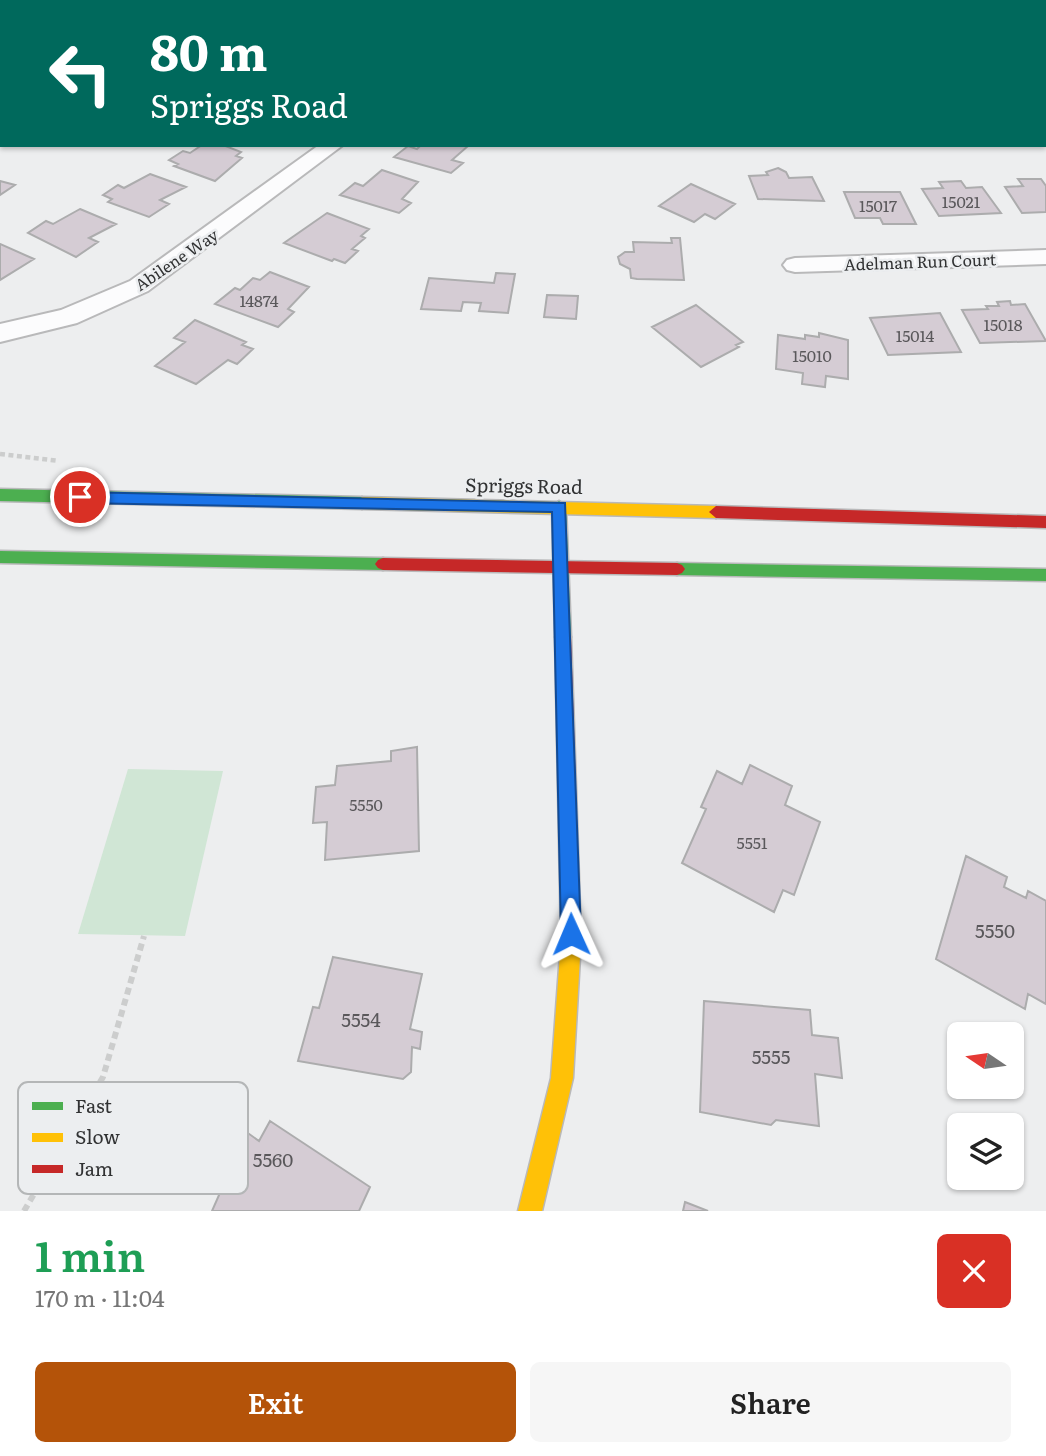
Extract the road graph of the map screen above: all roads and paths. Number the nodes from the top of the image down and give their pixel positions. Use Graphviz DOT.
graph roads {
  1 [pos="330,147"];
  2 [pos="1046,257"];
  3 [pos="794,265"];
  4 [pos="0,333"];
  5 [pos="0,495"];
  6 [pos="559,507"];
  7 [pos="1046,522"];
  8 [pos="0,557"];
  9 [pos="561,565"];
  10 [pos="1046,575"];
  11 [pos="144,936"];
  12 [pos="100,1082"];
  13 [pos="34,1194"];
  14 [pos="24,1211"];
  15 [pos="530,1211"];
  1 -- 4 [label="street, Abilene Way"];
  2 -- 3 [label="street, Adelman Run Court"];
  5 -- 6 [label="main road, Spriggs Road"];
  6 -- 7 [label="main road, Spriggs Road"];
  6 -- 9 [label="main road"];
  8 -- 9 [label="main road"];
  9 -- 10 [label="main road"];
  9 -- 15 [label="main road"];
  11 -- 12 [label="path"];
  13 -- 14 [label="path"];
}
